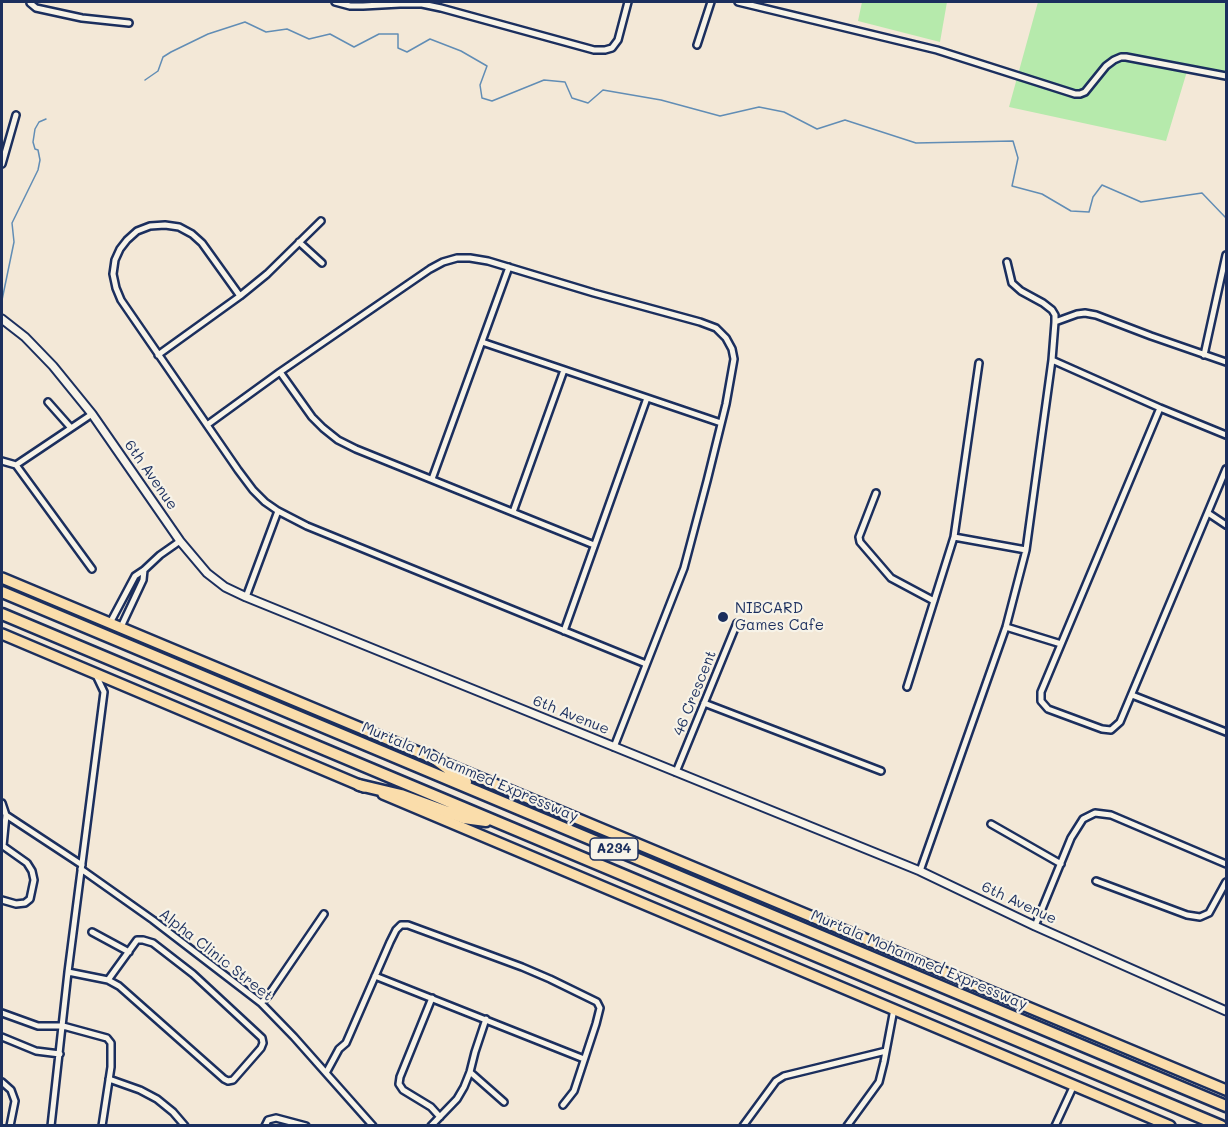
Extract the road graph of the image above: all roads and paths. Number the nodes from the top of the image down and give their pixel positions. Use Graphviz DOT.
graph roads {
  1 [pos="30,2"];
  2 [pos="335,2"];
  3 [pos="628,2"];
  4 [pos="711,2"];
  5 [pos="738,2"];
  6 [pos="129,23"];
  7 [pos="697,45"];
  8 [pos="1227,76"];
  9 [pos="16,115"];
  10 [pos="2,164"];
  11 [pos="321,221"];
  12 [pos="299,242"];
  13 [pos="1227,255"];
  14 [pos="1007,262"];
  15 [pos="322,263"];
  16 [pos="509,267"];
  17 [pos="240,296"];
  18 [pos="2,319"];
  19 [pos="1055,322"];
  20 [pos="482,342"];
  21 [pos="158,355"];
  22 [pos="1204,355"];
  23 [pos="1052,360"];
  24 [pos="1227,362"];
  25 [pos="980,363"];
  26 [pos="564,370"];
  27 [pos="279,372"];
  28 [pos="647,398"];
  29 [pos="48,402"];
  30 [pos="1160,408"];
  31 [pos="92,414"];
  32 [pos="722,423"];
  33 [pos="207,425"];
  34 [pos="71,428"];
  35 [pos="1227,435"];
  36 [pos="2,461"];
  37 [pos="16,465"];
  38 [pos="1227,469"];
  39 [pos="432,479"];
  40 [pos="876,493"];
  41 [pos="278,511"];
  42 [pos="513,512"];
  43 [pos="1208,513"];
  44 [pos="1227,525"];
  45 [pos="954,537"];
  46 [pos="180,542"];
  47 [pos="594,545"];
  48 [pos="1026,550"];
  49 [pos="92,569"];
  50 [pos="144,570"];
  51 [pos="2,578"];
  52 [pos="2,592"];
  53 [pos="246,597"];
  54 [pos="934,601"];
  55 [pos="2,614"];
  56 [pos="110,623"];
  57 [pos="737,623"];
  58 [pos="121,627"];
  59 [pos="1006,627"];
  60 [pos="564,631"];
  61 [pos="2,634"];
  62 [pos="1060,644"];
  63 [pos="646,664"];
  64 [pos="95,673"];
  65 [pos="119,683"];
  66 [pos="907,687"];
  67 [pos="104,692"];
  68 [pos="1132,695"];
  69 [pos="704,703"];
  70 [pos="1227,732"];
  71 [pos="614,747"];
  72 [pos="431,756"];
  73 [pos="881,771"];
  74 [pos="676,772"];
  75 [pos="359,784"];
  76 [pos="480,793"];
  77 [pos="2,803"];
  78 [pos="6,815"];
  79 [pos="503,823"];
  80 [pos="991,824"];
  81 [pos="2,846"];
  82 [pos="1061,864"];
  83 [pos="1227,864"];
  84 [pos="82,867"];
  85 [pos="920,871"];
  86 [pos="1096,881"];
  87 [pos="1227,882"];
  88 [pos="2,900"];
  89 [pos="324,914"];
  90 [pos="1035,926"];
  91 [pos="92,932"];
  92 [pos="129,952"];
  93 [pos="68,972"];
  94 [pos="375,976"];
  95 [pos="108,980"];
  96 [pos="432,998"];
  97 [pos="261,1003"];
  98 [pos="894,1009"];
  99 [pos="1227,1011"];
  100 [pos="2,1012"];
  101 [pos="486,1019"];
  102 [pos="63,1026"];
  103 [pos="2,1037"];
  104 [pos="886,1051"];
  105 [pos="60,1054"];
  106 [pos="584,1059"];
  107 [pos="470,1072"];
  108 [pos="326,1073"];
  109 [pos="109,1079"];
  110 [pos="2,1082"];
  111 [pos="1074,1085"];
  112 [pos="1186,1089"];
  113 [pos="1227,1090"];
  114 [pos="1227,1099"];
  115 [pos="504,1102"];
  116 [pos="563,1105"];
  117 [pos="1227,1106"];
  118 [pos="1185,1111"];
  119 [pos="440,1117"];
  120 [pos="10,1125"];
  121 [pos="51,1125"];
  122 [pos="102,1125"];
  123 [pos="185,1125"];
  124 [pos="265,1125"];
  125 [pos="306,1125"];
  126 [pos="373,1125"];
  127 [pos="431,1125"];
  128 [pos="743,1125"];
  129 [pos="847,1125"];
  130 [pos="1055,1125"];
  131 [pos="1170,1125"];
  132 [pos="1207,1125"];
  133 [pos="1221,1125"];
  1 -- 6 [label="street"];
  2 -- 3 [label="street"];
  4 -- 7 [label="street"];
  5 -- 8 [label="street"];
  9 -- 10 [label="street"];
  11 -- 12 [label="street"];
  12 -- 15 [label="street"];
  12 -- 17 [label="street"];
  13 -- 22 [label="street"];
  14 -- 19 [label="street"];
  16 -- 20 [label="street"];
  16 -- 27 [label="street"];
  16 -- 32 [label="street"];
  17 -- 21 [label="street"];
  17 -- 21 [label="street"];
  18 -- 31 [label="street, 6th Avenue"];
  19 -- 22 [label="street"];
  19 -- 23 [label="street"];
  20 -- 26 [label="street"];
  20 -- 39 [label="street"];
  21 -- 33 [label="street"];
  22 -- 24 [label="street"];
  23 -- 30 [label="street"];
  23 -- 48 [label="street"];
  25 -- 45 [label="street"];
  26 -- 28 [label="street"];
  26 -- 42 [label="street"];
  27 -- 33 [label="street"];
  27 -- 39 [label="street"];
  28 -- 32 [label="street"];
  28 -- 47 [label="street"];
  29 -- 34 [label="street"];
  30 -- 35 [label="street"];
  30 -- 62 [label="street"];
  31 -- 34 [label="street"];
  31 -- 46 [label="street, 6th Avenue"];
  32 -- 63 [label="street"];
  33 -- 41 [label="street"];
  34 -- 37 [label="street"];
  36 -- 37 [label="street"];
  37 -- 49 [label="street"];
  38 -- 43 [label="street"];
  39 -- 42 [label="street"];
  40 -- 54 [label="street"];
  41 -- 53 [label="street"];
  41 -- 60 [label="street"];
  42 -- 47 [label="street"];
  43 -- 44 [label="street"];
  43 -- 68 [label="street"];
  45 -- 48 [label="street"];
  45 -- 54 [label="street"];
  46 -- 50 [label="street"];
  46 -- 53 [label="street, 6th Avenue"];
  47 -- 60 [label="street"];
  48 -- 59 [label="street"];
  50 -- 56 [label="street"];
  50 -- 58 [label="street"];
  51 -- 56 [label="highway, Murtala Mohammed Expressway"];
  52 -- 76 [label="highway, Murtala Mohammed Expressway / A234"];
  53 -- 71 [label="street, 6th Avenue"];
  54 -- 66 [label="street"];
  55 -- 79 [label="highway, A234"];
  56 -- 58 [label="highway, Murtala Mohammed Expressway"];
  57 -- 69 [label="street, 46 Crescent"];
  58 -- 72 [label="highway, Murtala Mohammed Expressway"];
  59 -- 62 [label="street"];
  59 -- 85 [label="street"];
  60 -- 63 [label="street"];
  61 -- 64 [label="highway"];
  62 -- 68 [label="street"];
  63 -- 71 [label="street"];
  64 -- 65 [label="highway"];
  64 -- 67 [label="street"];
  65 -- 67 [label="street"];
  65 -- 75 [label="highway"];
  67 -- 84 [label="street"];
  68 -- 70 [label="street"];
  69 -- 73 [label="street"];
  69 -- 74 [label="street, 46 Crescent"];
  71 -- 74 [label="street, 6th Avenue"];
  72 -- 76 [label="highway"];
  72 -- 113 [label="highway, Murtala Mohammed Expressway"];
  74 -- 85 [label="street, 6th Avenue"];
  75 -- 79 [label="highway"];
  75 -- 98 [label="highway"];
  76 -- 112 [label="highway, Murtala Mohammed Expressway / A234"];
  77 -- 78 [label="street"];
  78 -- 81 [label="street"];
  78 -- 84 [label="street, Alpha Clinic Street"];
  79 -- 118 [label="highway, A234"];
  80 -- 82 [label="street"];
  81 -- 88 [label="street"];
  82 -- 83 [label="street"];
  82 -- 90 [label="street"];
  84 -- 93 [label="street"];
  84 -- 97 [label="street, Alpha Clinic Street"];
  85 -- 90 [label="street, 6th Avenue"];
  86 -- 87 [label="street"];
  89 -- 97 [label="street"];
  90 -- 99 [label="street, 6th Avenue"];
  91 -- 92 [label="street"];
  92 -- 95 [label="street"];
  92 -- 95 [label="street"];
  93 -- 95 [label="street"];
  93 -- 102 [label="street"];
  94 -- 96 [label="street"];
  94 -- 106 [label="street"];
  94 -- 108 [label="street"];
  96 -- 101 [label="street"];
  96 -- 119 [label="street"];
  97 -- 108 [label="street, Alpha Clinic Street"];
  98 -- 104 [label="street"];
  98 -- 111 [label="highway"];
  100 -- 102 [label="street"];
  101 -- 106 [label="street"];
  101 -- 107 [label="street"];
  102 -- 105 [label="street"];
  102 -- 109 [label="street"];
  103 -- 105 [label="street"];
  104 -- 128 [label="street"];
  104 -- 129 [label="street"];
  105 -- 121 [label="street"];
  106 -- 116 [label="street"];
  107 -- 115 [label="street"];
  107 -- 119 [label="street"];
  108 -- 126 [label="street, Alpha Clinic Street"];
  109 -- 122 [label="street"];
  109 -- 123 [label="street"];
  110 -- 120 [label="street"];
  111 -- 130 [label="street"];
  111 -- 131 [label="highway"];
  112 -- 114 [label="highway"];
  112 -- 117 [label="highway, Murtala Mohammed Expressway / A234"];
  118 -- 132 [label="highway"];
  118 -- 133 [label="highway, A234"];
  119 -- 127 [label="street"];
  124 -- 125 [label="street"];
}
